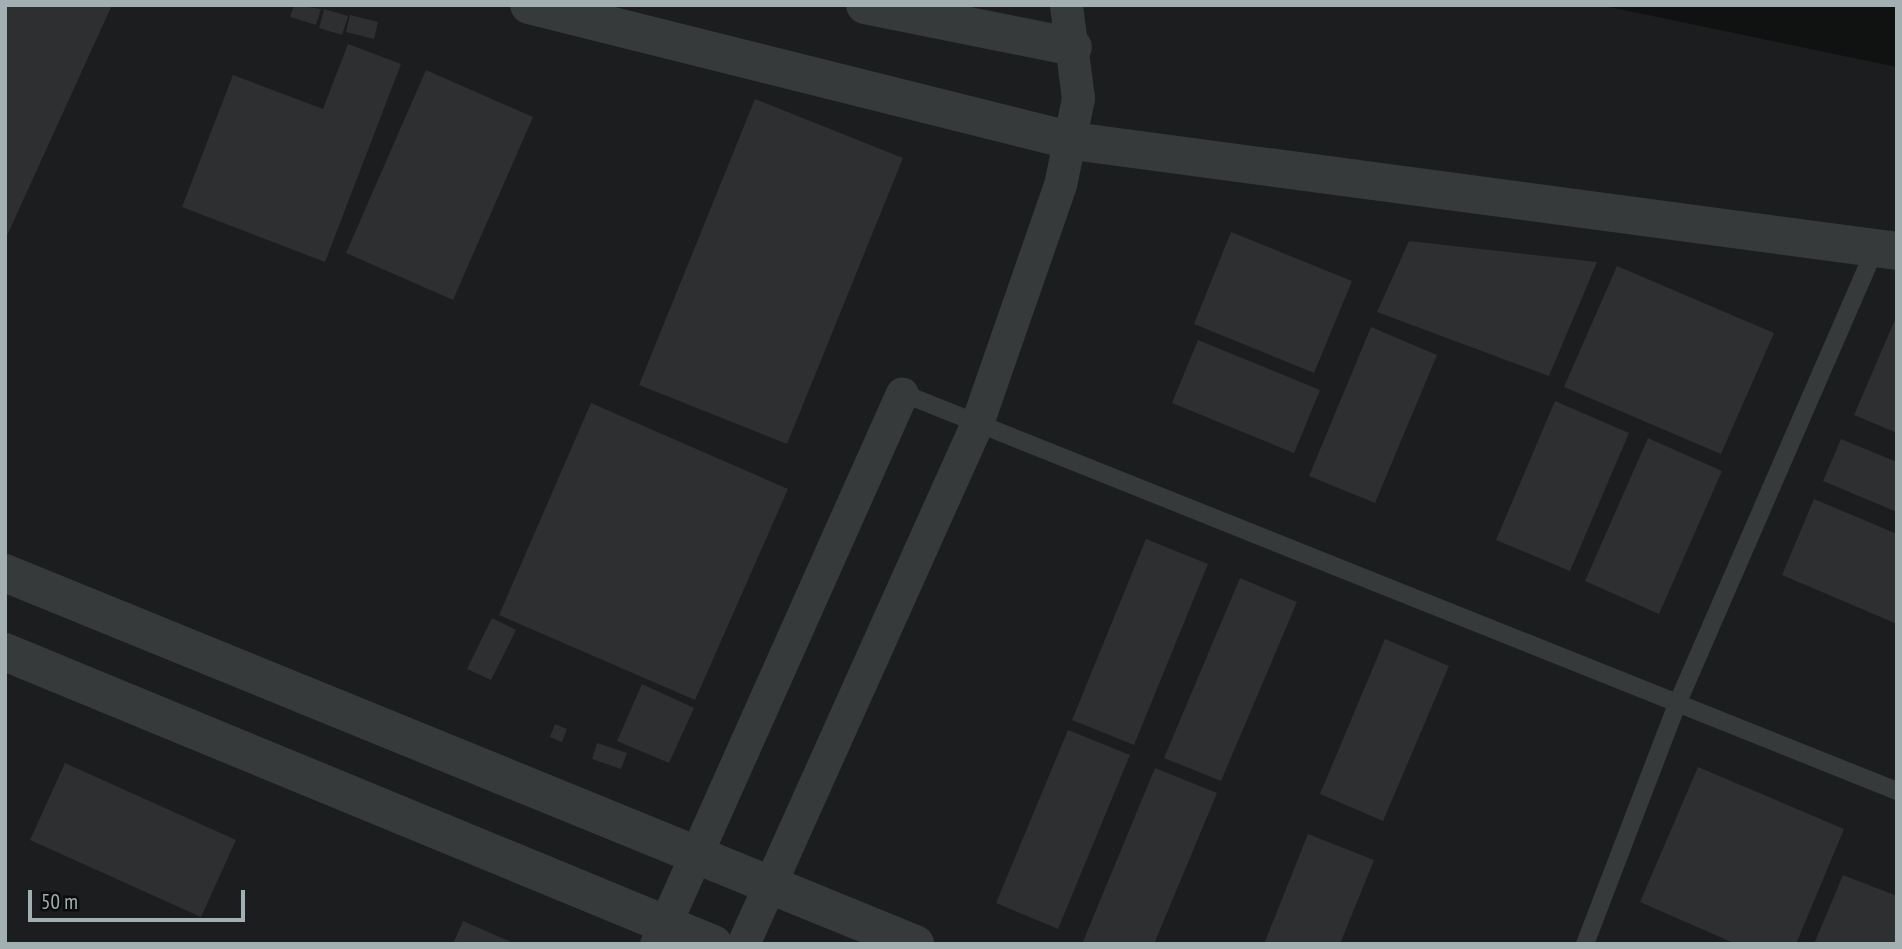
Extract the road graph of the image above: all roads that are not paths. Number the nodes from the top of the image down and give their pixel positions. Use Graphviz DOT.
graph roads {
  1 [pos="529,5"];
  2 [pos="865,5"];
  3 [pos="1066,5"];
  4 [pos="1073,47"];
  5 [pos="1073,141"];
  6 [pos="1887,247"];
  7 [pos="902,393"];
  8 [pos="977,423"];
  9 [pos="5,573"];
  10 [pos="5,652"];
  11 [pos="1678,702"];
  12 [pos="1897,791"];
  13 [pos="694,852"];
  14 [pos="769,885"];
  15 [pos="660,934"];
  16 [pos="713,944"];
  17 [pos="743,944"];
  18 [pos="915,944"];
  19 [pos="1585,944"];
  1 -- 5 [label="street"];
  2 -- 4 [label="street"];
  3 -- 4 [label="street"];
  4 -- 5 [label="street"];
  5 -- 6 [label="street"];
  5 -- 8 [label="street"];
  6 -- 11 [label="lane"];
  7 -- 8 [label="lane"];
  7 -- 13 [label="street"];
  8 -- 11 [label="lane"];
  8 -- 14 [label="street"];
  9 -- 13 [label="street"];
  10 -- 15 [label="street"];
  11 -- 12 [label="lane"];
  11 -- 19 [label="lane"];
  13 -- 14 [label="street"];
  13 -- 15 [label="street"];
  14 -- 17 [label="street"];
  14 -- 18 [label="street"];
  15 -- 16 [label="street"];
}
